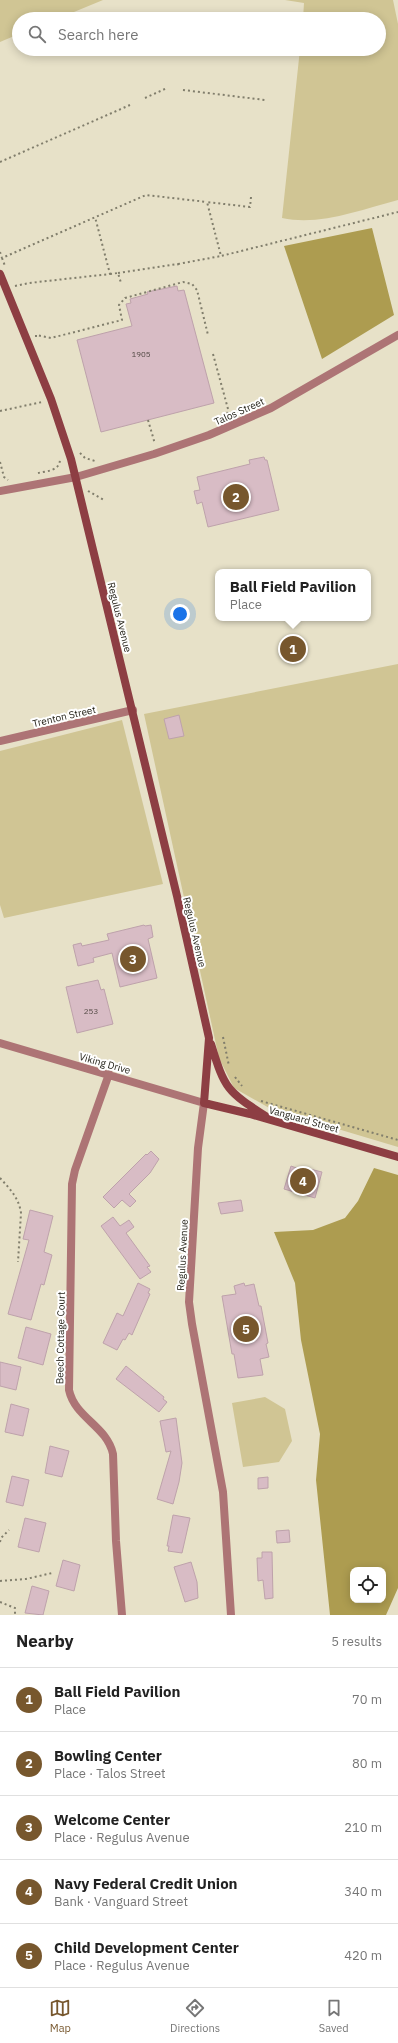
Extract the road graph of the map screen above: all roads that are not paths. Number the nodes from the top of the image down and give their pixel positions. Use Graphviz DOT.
graph roads {
  1 [pos="3,272"];
  2 [pos="398,335"];
  3 [pos="76,477"];
  4 [pos="0,492"];
  5 [pos="132,710"];
  6 [pos="0,741"];
  7 [pos="209,1038"];
  8 [pos="0,1042"];
  9 [pos="109,1074"];
  10 [pos="204,1103"];
  11 [pos="275,1121"];
  12 [pos="398,1157"];
  13 [pos="122,1615"];
  14 [pos="231,1615"];
  1 -- 3 [label="street, Regulus Avenue"];
  2 -- 3 [label="street, Talos Street"];
  3 -- 4 [label="street, Talos Street"];
  3 -- 5 [label="street, Regulus Avenue"];
  5 -- 6 [label="street, Trenton Street"];
  5 -- 7 [label="street, Regulus Avenue"];
  7 -- 10 [label="street, Regulus Avenue"];
  7 -- 11 [label="street"];
  8 -- 9 [label="street, Viking Drive"];
  9 -- 10 [label="street, Viking Drive"];
  9 -- 13 [label="street, Beech Cottage Court"];
  10 -- 11 [label="street, Vanguard Street"];
  10 -- 14 [label="street, Regulus Avenue"];
  11 -- 12 [label="street, Vanguard Street"];
}
